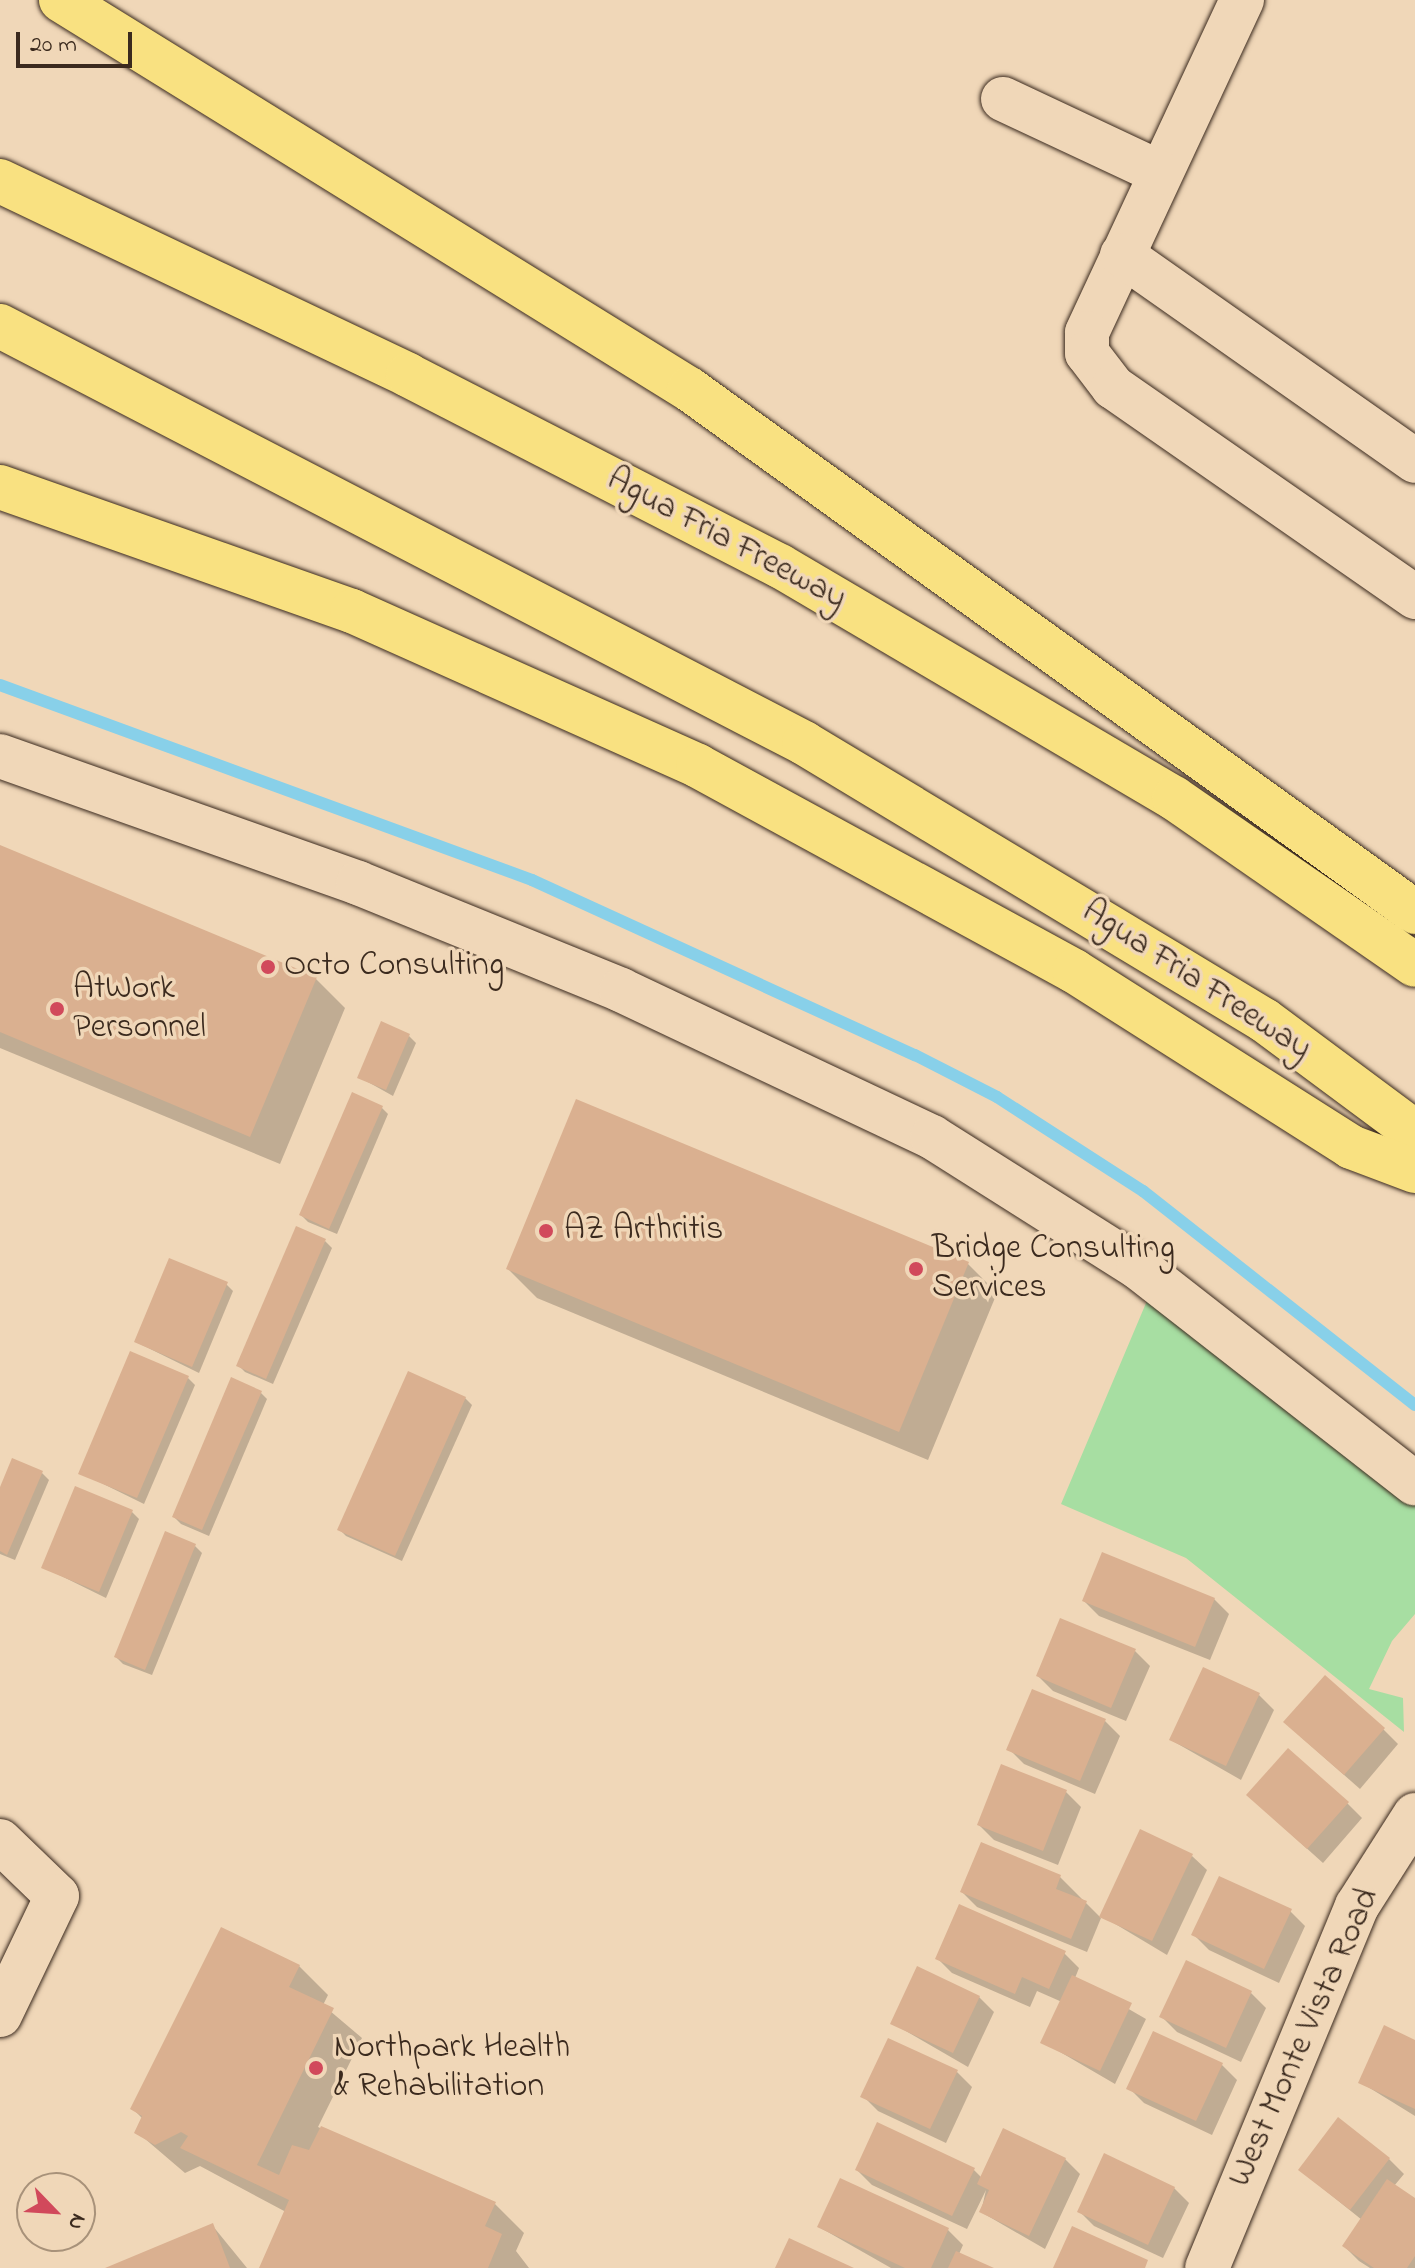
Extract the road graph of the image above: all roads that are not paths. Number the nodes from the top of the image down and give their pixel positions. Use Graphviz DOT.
graph roads {
  1 [pos="61,0"];
  2 [pos="1242,0"];
  3 [pos="1003,99"];
  4 [pos="1161,173"];
  5 [pos="0,181"];
  6 [pos="1122,255"];
  7 [pos="0,326"];
  8 [pos="0,349"];
  9 [pos="121,394"];
  10 [pos="1415,461"];
  11 [pos="0,487"];
  12 [pos="1415,597"];
  13 [pos="0,756"];
  14 [pos="1415,912"];
  15 [pos="1415,965"];
  16 [pos="1415,1132"];
  17 [pos="1415,1171"];
  18 [pos="1415,1484"];
  19 [pos="1415,1815"];
  20 [pos="0,1841"];
  21 [pos="0,2015"];
  22 [pos="1207,2268"];
  1 -- 14 [label="highway"];
  2 -- 4 [label="street"];
  3 -- 4 [label="street"];
  4 -- 6 [label="street"];
  5 -- 15 [label="highway, Agua Fria Freeway"];
  6 -- 10 [label="street"];
  6 -- 12 [label="street"];
  7 -- 9 [label="highway"];
  8 -- 9 [label="highway"];
  9 -- 16 [label="highway, Agua Fria Freeway"];
  11 -- 17 [label="highway"];
  13 -- 18 [label="street"];
  19 -- 22 [label="street, West Monte Vista Road"];
  20 -- 21 [label="street"];
}
